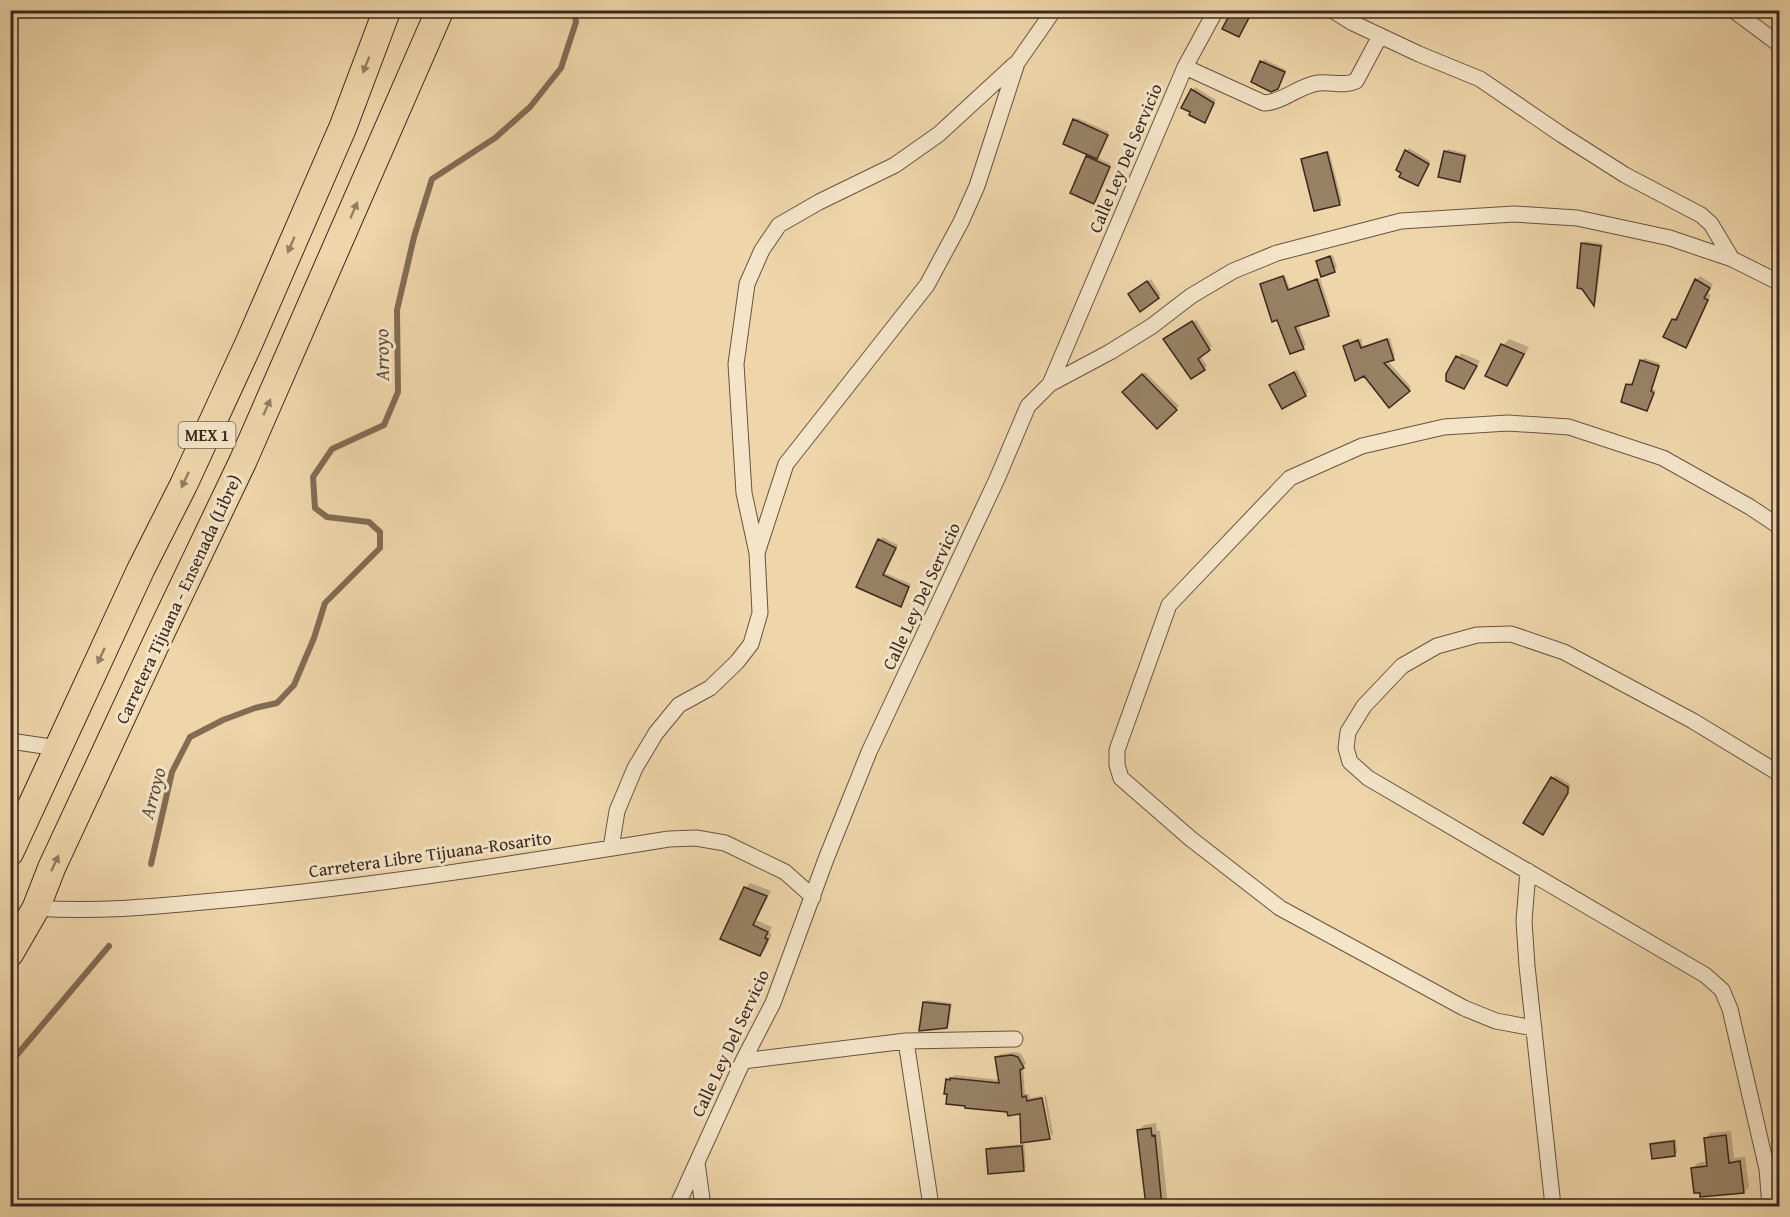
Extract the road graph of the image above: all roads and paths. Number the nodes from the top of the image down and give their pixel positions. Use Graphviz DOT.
graph roads {
  1 [pos="387,10"];
  2 [pos="440,10"];
  3 [pos="1054,10"];
  4 [pos="1215,10"];
  5 [pos="1332,10"];
  6 [pos="1733,10"];
  7 [pos="1380,36"];
  8 [pos="1779,45"];
  9 [pos="1017,63"];
  10 [pos="1185,68"];
  11 [pos="1732,259"];
  12 [pos="1779,283"];
  13 [pos="1050,384"];
  14 [pos="1779,527"];
  15 [pos="757,553"];
  16 [pos="10,741"];
  17 [pos="58,748"];
  18 [pos="1779,774"];
  19 [pos="611,848"];
  20 [pos="10,852"];
  21 [pos="1528,871"];
  22 [pos="813,897"];
  23 [pos="36,908"];
  24 [pos="10,953"];
  25 [pos="1534,1028"];
  26 [pos="1015,1039"];
  27 [pos="906,1041"];
  28 [pos="743,1060"];
  29 [pos="697,1163"];
  30 [pos="677,1206"];
  31 [pos="703,1206"];
  32 [pos="931,1206"];
  33 [pos="1554,1206"];
  34 [pos="1770,1206"];
  1 -- 17 [label="highway, MEX 1, one-way"];
  23 -- 2 [label="highway, Carretera Tijuana - Ensenada (Libre) / MEX 1, one-way"];
  3 -- 9 [label="street"];
  4 -- 10 [label="street, Calle Ley Del Servicio"];
  5 -- 7 [label="street"];
  6 -- 8 [label="street"];
  7 -- 10 [label="street"];
  7 -- 11 [label="street"];
  9 -- 15 [label="street"];
  9 -- 15 [label="street"];
  10 -- 13 [label="street, Calle Ley Del Servicio"];
  11 -- 12 [label="street"];
  11 -- 13 [label="street"];
  13 -- 22 [label="street, Calle Ley Del Servicio"];
  14 -- 25 [label="street"];
  15 -- 19 [label="street"];
  16 -- 17 [label="street"];
  17 -- 20 [label="highway, MEX 1"];
  18 -- 21 [label="street"];
  19 -- 22 [label="street, Carretera Libre Tijuana-Rosarito"];
  19 -- 23 [label="street, Carretera Libre Tijuana-Rosarito"];
  21 -- 25 [label="street"];
  21 -- 34 [label="street"];
  22 -- 28 [label="street, Calle Ley Del Servicio"];
  23 -- 24 [label="highway, Carretera Tijuana - Ensenada (Libre) / MEX 1"];
  25 -- 33 [label="street"];
  26 -- 27 [label="street"];
  27 -- 28 [label="street"];
  27 -- 32 [label="street"];
  28 -- 29 [label="street, Calle Ley Del Servicio"];
  29 -- 30 [label="street, Calle Ley Del Servicio"];
  29 -- 31 [label="street"];
}
